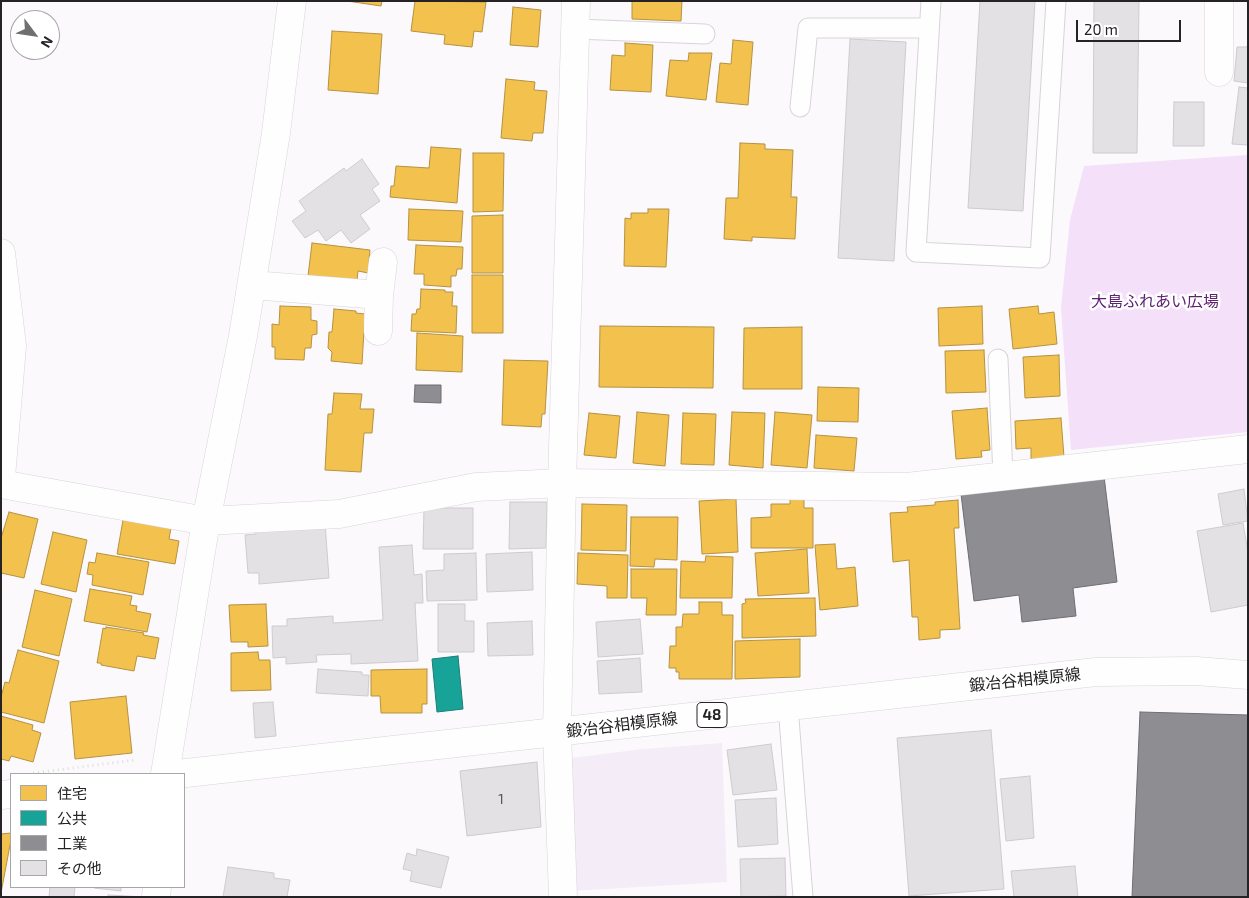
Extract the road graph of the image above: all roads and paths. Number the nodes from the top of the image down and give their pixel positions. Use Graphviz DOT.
graph roads {
  1 [pos="292,1"];
  2 [pos="576,1"];
  3 [pos="931,1"];
  4 [pos="1056,1"];
  5 [pos="1219,1"];
  6 [pos="929,28"];
  7 [pos="575,29"];
  8 [pos="705,34"];
  9 [pos="1219,72"];
  10 [pos="800,107"];
  11 [pos="1,253"];
  12 [pos="383,262"];
  13 [pos="252,285"];
  14 [pos="379,295"];
  15 [pos="378,331"];
  16 [pos="998,359"];
  17 [pos="4,421"];
  18 [pos="1248,449"];
  19 [pos="1003,476"];
  20 [pos="1,477"];
  21 [pos="562,483"];
  22 [pos="1,484"];
  23 [pos="206,521"];
  24 [pos="1248,675"];
  25 [pos="788,706"];
  26 [pos="558,732"];
  27 [pos="142,759"];
  28 [pos="30,773"];
  29 [pos="165,773"];
  30 [pos="185,773"];
  31 [pos="563,897"];
  32 [pos="802,897"];
  1 -- 13 [label="street"];
  2 -- 7 [label="street"];
  3 -- 6 [label="lane"];
  4 -- 6 [label="lane"];
  5 -- 9 [label="street"];
  6 -- 10 [label="lane"];
  7 -- 8 [label="lane"];
  7 -- 21 [label="street"];
  11 -- 17 [label="street"];
  12 -- 14 [label="street"];
  13 -- 14 [label="street"];
  13 -- 23 [label="street"];
  14 -- 15 [label="street"];
  16 -- 19 [label="lane"];
  17 -- 20 [label="street"];
  18 -- 19 [label="street"];
  19 -- 21 [label="street"];
  21 -- 23 [label="street"];
  21 -- 26 [label="street"];
  22 -- 23 [label="street"];
  23 -- 29 [label="street"];
  24 -- 25 [label="street, 鍛冶谷相模原線 / 48"];
  25 -- 26 [label="street, 鍛冶谷相模原線 / 48"];
  25 -- 32 [label="lane"];
  26 -- 30 [label="street, 鍛冶谷相模原線 / 48"];
  26 -- 31 [label="street"];
  27 -- 28 [label="path"];
}
